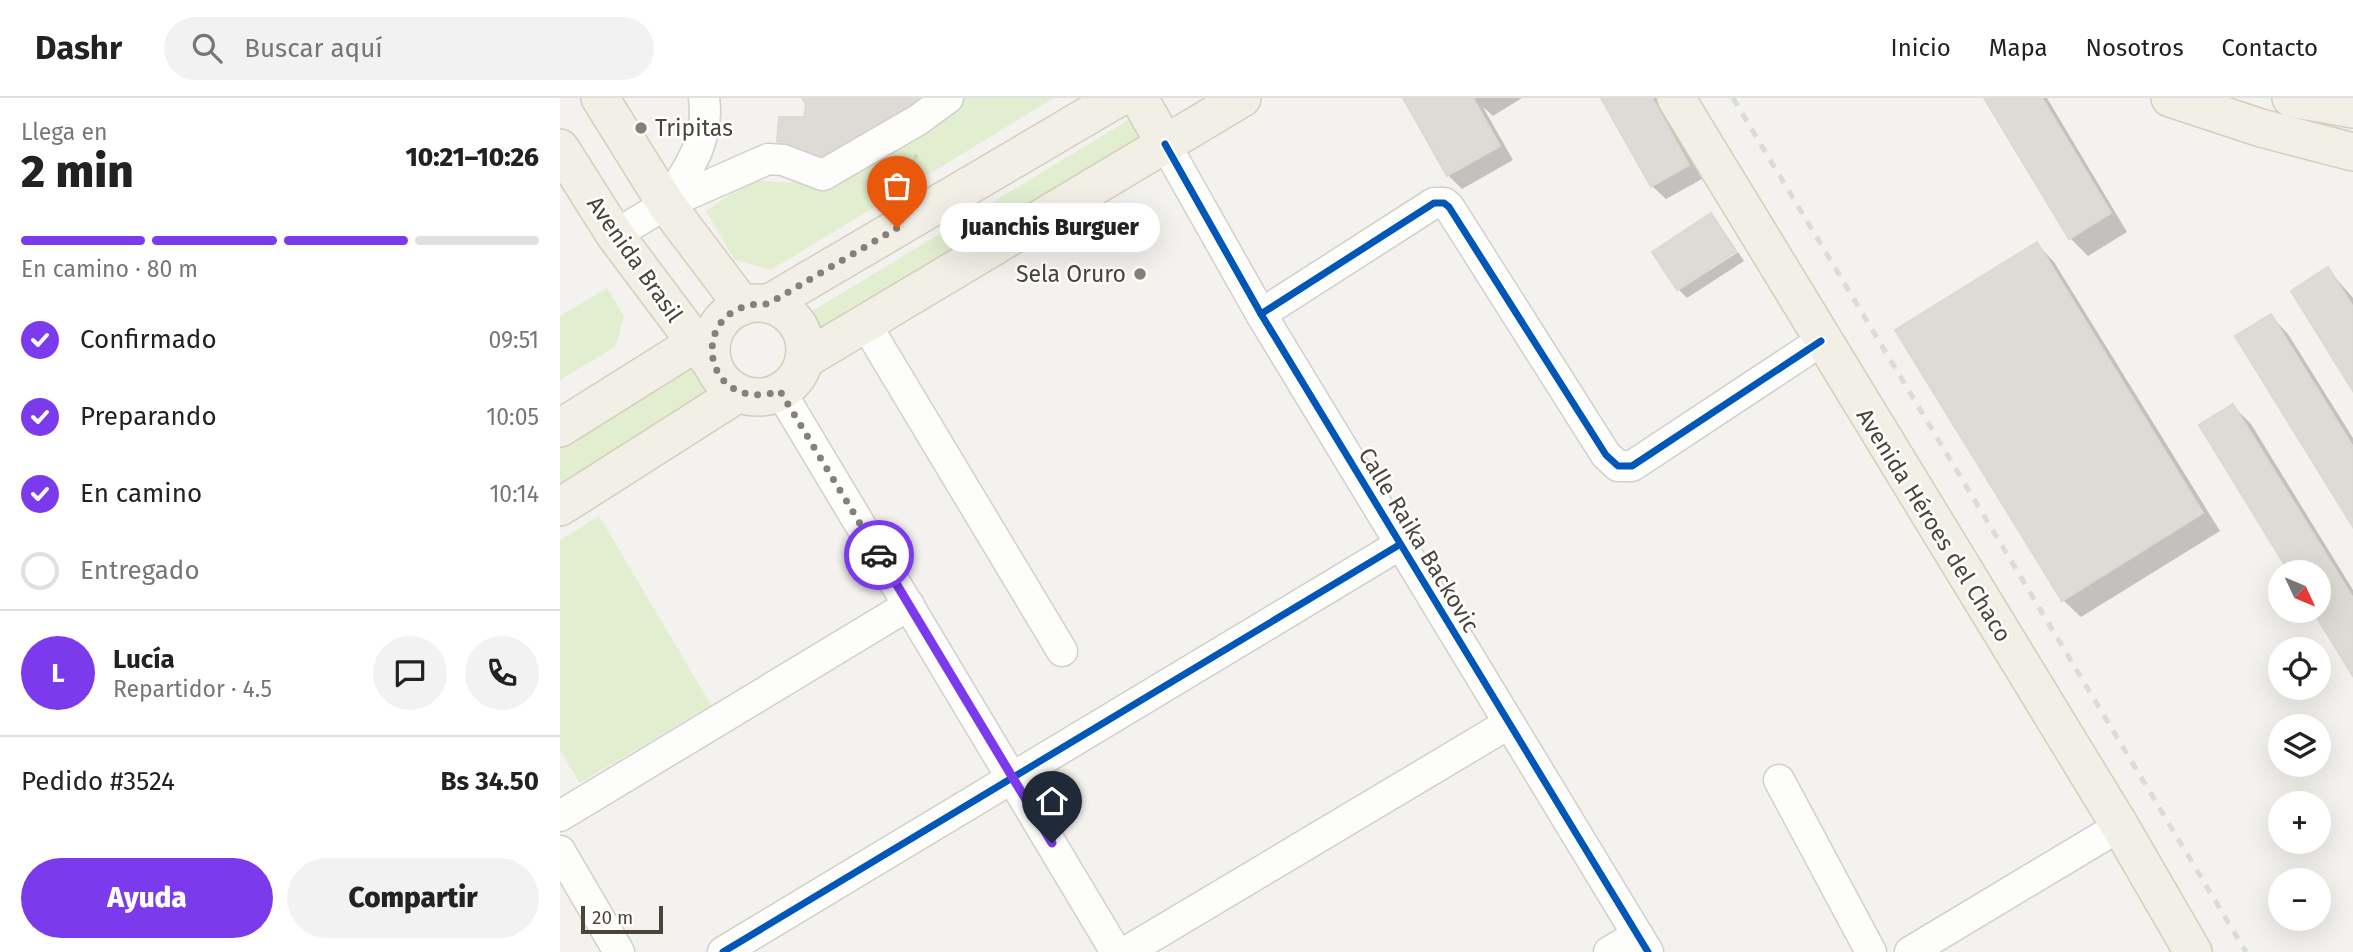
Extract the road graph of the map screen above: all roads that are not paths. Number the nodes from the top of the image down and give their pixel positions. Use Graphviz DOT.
graph roads {
  1 [pos="600,98"];
  2 [pos="704,98"];
  3 [pos="948,98"];
  4 [pos="1118,98"];
  5 [pos="1139,98"];
  6 [pos="1205,98"];
  7 [pos="1242,98"];
  8 [pos="1676,98"];
  9 [pos="2170,98"];
  10 [pos="2291,98"];
  11 [pos="2353,110"];
  12 [pos="2262,113"];
  13 [pos="1165,144"];
  14 [pos="560,148"];
  15 [pos="2353,152"];
  16 [pos="666,204"];
  17 [pos="615,235"];
  18 [pos="755,305"];
  19 [pos="1261,314"];
  20 [pos="865,323"];
  21 [pos="1821,341"];
  22 [pos="708,347"];
  23 [pos="804,360"];
  24 [pos="780,391"];
  25 [pos="740,393"];
  26 [pos="560,428"];
  27 [pos="560,508"];
  28 [pos="1399,545"];
  29 [pos="909,605"];
  30 [pos="1062,651"];
  31 [pos="1508,724"];
  32 [pos="1014,777"];
  33 [pos="1779,780"];
  34 [pos="560,816"];
  35 [pos="2120,826"];
  36 [pos="560,851"];
  37 [pos="1643,943"];
  38 [pos="619,952"];
  39 [pos="723,952"];
  40 [pos="1116,952"];
  41 [pos="1126,952"];
  42 [pos="1609,952"];
  43 [pos="1871,952"];
  44 [pos="1910,952"];
  45 [pos="2193,952"];
  1 -- 16 [label="main road"];
  2 -- 16 [label="street"];
  3 -- 16 [label="street"];
  4 -- 18 [label="main road"];
  5 -- 13 [label="main road, Calle Raika Backovic"];
  6 -- 13 [label="main road"];
  7 -- 13 [label="main road"];
  8 -- 21 [label="main road, Avenida Héroes del Chaco"];
  9 -- 12 [label="main road"];
  10 -- 11 [label="main road"];
  12 -- 15 [label="main road"];
  13 -- 19 [label="street, Calle Raika Backovic"];
  13 -- 20 [label="main road"];
  14 -- 17 [label="main road, Avenida Brasil"];
  16 -- 17 [label="street"];
  16 -- 18 [label="main road"];
  17 -- 22 [label="main road, Avenida Brasil"];
  18 -- 22 [label="main road"];
  18 -- 23 [label="main road"];
  19 -- 21 [label="street"];
  19 -- 28 [label="street, Calle Raika Backovic"];
  20 -- 23 [label="main road"];
  20 -- 30 [label="street"];
  21 -- 35 [label="main road, Avenida Héroes del Chaco"];
  22 -- 25 [label="main road"];
  22 -- 26 [label="main road"];
  23 -- 24 [label="main road"];
  24 -- 25 [label="main road"];
  24 -- 29 [label="street"];
  25 -- 27 [label="main road"];
  28 -- 31 [label="street, Calle Raika Backovic"];
  28 -- 32 [label="street"];
  29 -- 32 [label="street"];
  29 -- 34 [label="street"];
  31 -- 37 [label="street, Calle Raika Backovic"];
  31 -- 41 [label="street"];
  32 -- 39 [label="street"];
  32 -- 40 [label="street"];
  33 -- 43 [label="street"];
  35 -- 44 [label="street"];
  35 -- 45 [label="main road, Avenida Héroes del Chaco"];
  36 -- 38 [label="street"];
  37 -- 42 [label="street"];
}
